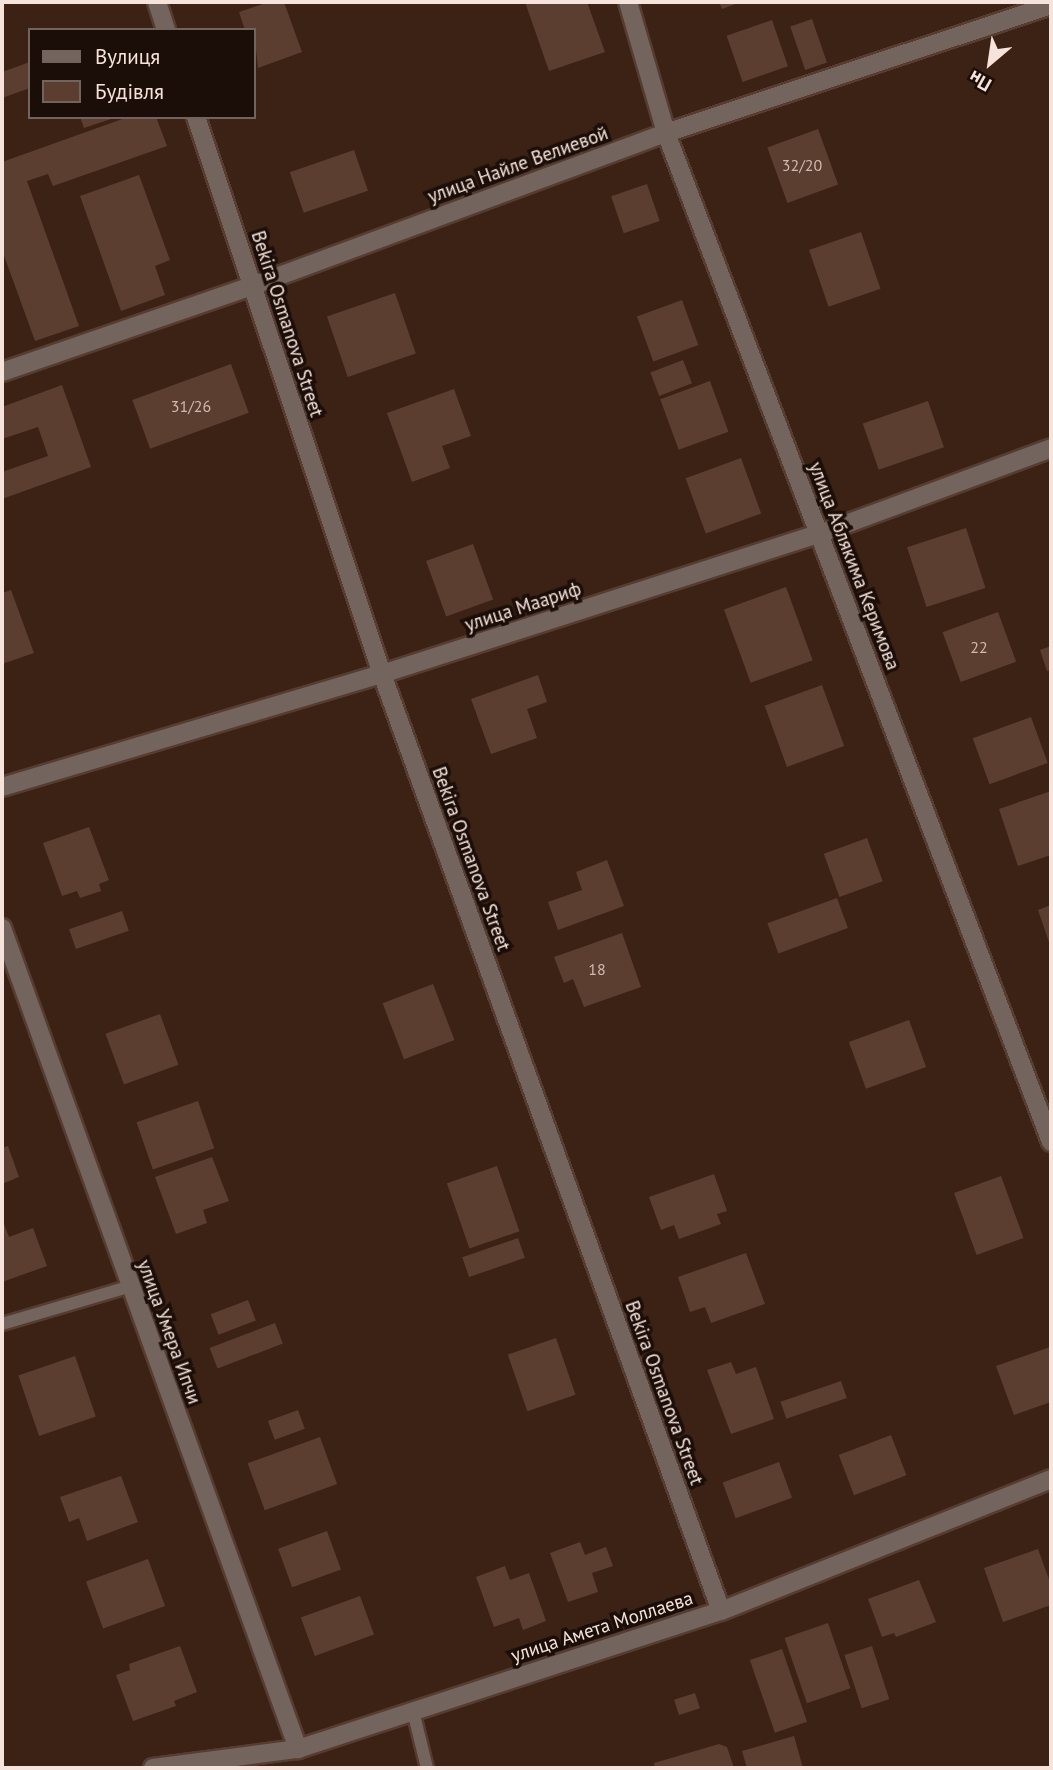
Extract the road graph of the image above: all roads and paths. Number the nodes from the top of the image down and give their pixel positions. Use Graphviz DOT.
graph roads {
  1 [pos="157,2"];
  2 [pos="628,2"];
  3 [pos="1051,5"];
  4 [pos="165,28"];
  5 [pos="197,119"];
  6 [pos="666,133"];
  7 [pos="252,286"];
  8 [pos="2,372"];
  9 [pos="1051,447"];
  10 [pos="819,534"];
  11 [pos="382,674"];
  12 [pos="2,787"];
  13 [pos="2,928"];
  14 [pos="1051,1142"];
  15 [pos="131,1286"];
  16 [pos="2,1324"];
  17 [pos="1051,1479"];
  18 [pos="720,1611"];
  19 [pos="413,1711"];
  20 [pos="298,1749"];
  21 [pos="153,1768"];
  22 [pos="427,1768"];
  1 -- 4 [label="street"];
  2 -- 6 [label="street, улица Аблякима Керимова"];
  3 -- 6 [label="street, улица Найле Велиевой"];
  5 -- 7 [label="street, Bekira Osmanova Street"];
  6 -- 7 [label="street, улица Найле Велиевой"];
  6 -- 10 [label="street, улица Аблякима Керимова"];
  7 -- 8 [label="street, улица Найле Велиевой"];
  7 -- 11 [label="street, Bekira Osmanova Street"];
  9 -- 10 [label="street, улица Маариф"];
  10 -- 11 [label="street, улица Маариф"];
  10 -- 14 [label="street, улица Аблякима Керимова"];
  11 -- 12 [label="street, улица Маариф"];
  11 -- 18 [label="street, Bekira Osmanova Street"];
  13 -- 15 [label="street, улица Умера Ипчи"];
  15 -- 16 [label="lane"];
  15 -- 20 [label="street, улица Умера Ипчи"];
  17 -- 18 [label="street, улица Амета Моллаева"];
  18 -- 19 [label="street, улица Амета Моллаева"];
  19 -- 20 [label="street, улица Амета Моллаева"];
  19 -- 22 [label="lane"];
  20 -- 21 [label="street, улица Амета Моллаева"];
}
